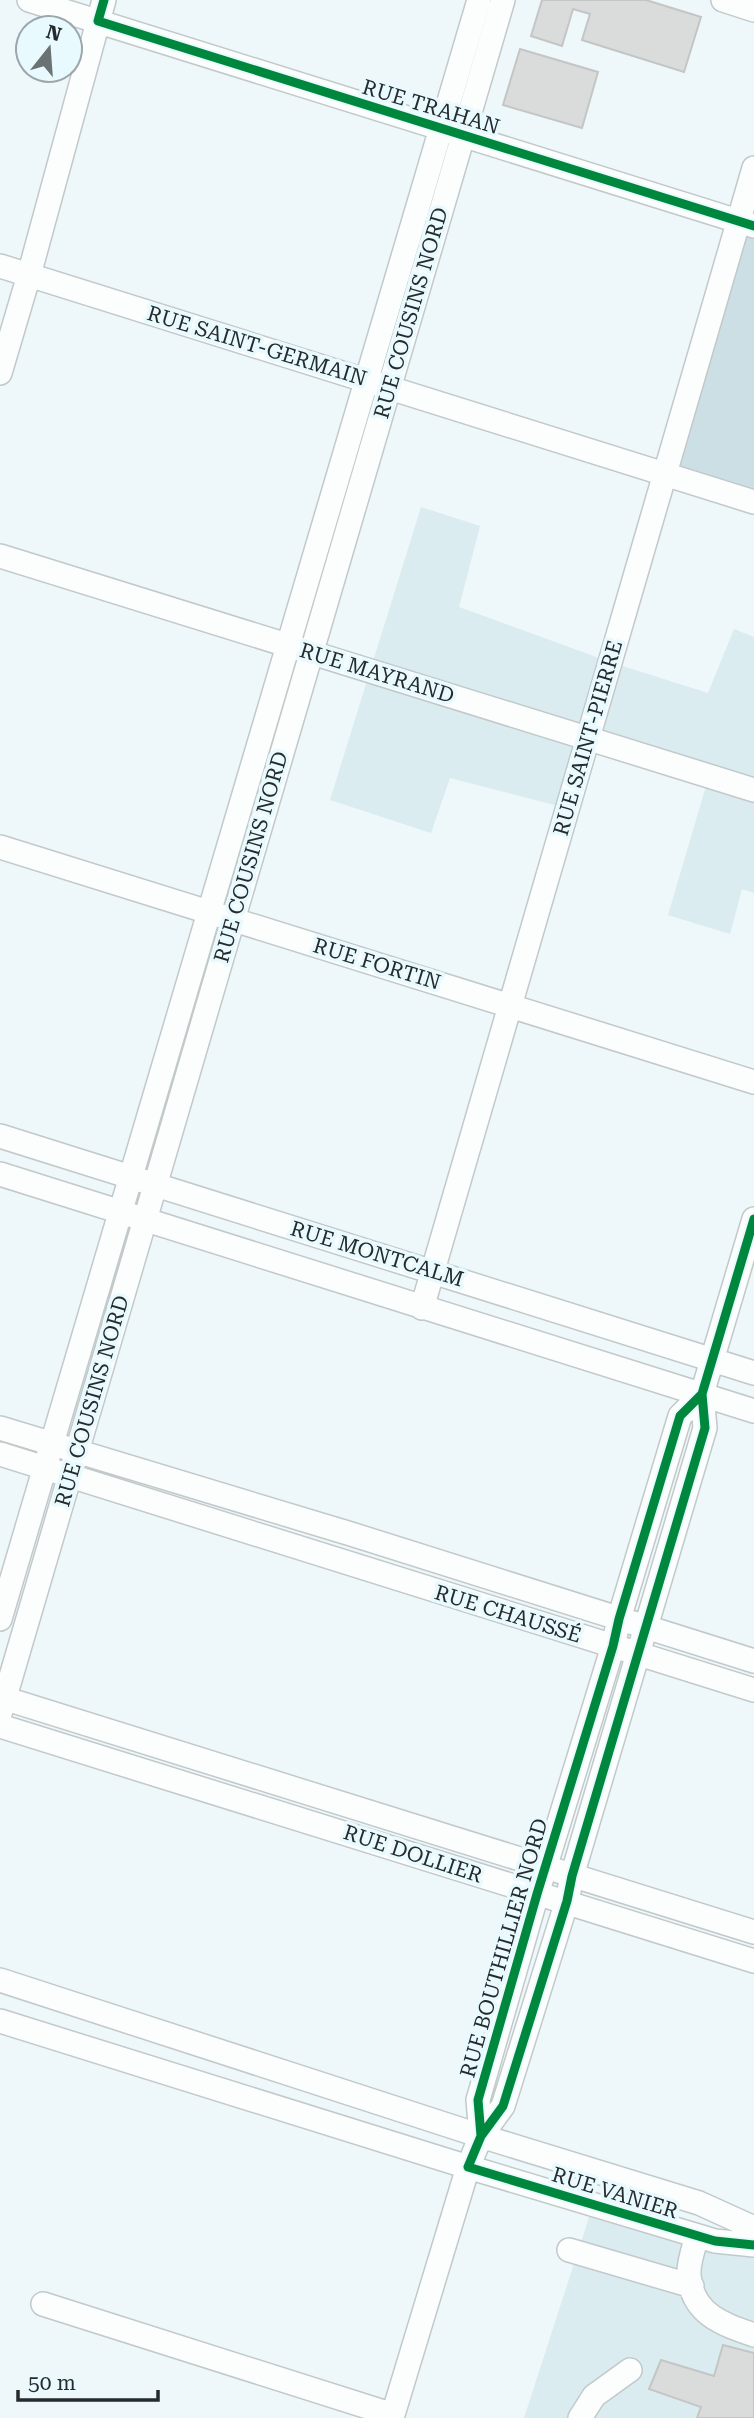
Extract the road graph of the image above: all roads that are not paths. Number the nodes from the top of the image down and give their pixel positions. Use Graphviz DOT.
graph roads {
  1 [pos="29,0"];
  2 [pos="479,0"];
  3 [pos="503,0"];
  4 [pos="723,0"];
  5 [pos="754,10"];
  6 [pos="101,11"];
  7 [pos="452,132"];
  8 [pos="754,168"];
  9 [pos="746,223"];
  10 [pos="0,266"];
  11 [pos="29,275"];
  12 [pos="0,373"];
  13 [pos="367,380"];
  14 [pos="389,387"];
  15 [pos="665,474"];
  16 [pos="754,502"];
  17 [pos="0,556"];
  18 [pos="288,645"];
  19 [pos="311,653"];
  20 [pos="588,738"];
  21 [pos="754,790"];
  22 [pos="0,846"];
  23 [pos="209,912"];
  24 [pos="233,919"];
  25 [pos="510,1006"];
  26 [pos="754,1082"];
  27 [pos="0,1136"];
  28 [pos="0,1174"];
  29 [pos="131,1177"];
  30 [pos="155,1185"];
  31 [pos="121,1212"];
  32 [pos="754,1219"];
  33 [pos="145,1220"];
  34 [pos="433,1271"];
  35 [pos="422,1308"];
  36 [pos="712,1360"];
  37 [pos="754,1373"];
  38 [pos="702,1394"];
  39 [pos="754,1410"];
  40 [pos="0,1428"];
  41 [pos="52,1444"];
  42 [pos="78,1450"];
  43 [pos="0,1454"];
  44 [pos="45,1468"];
  45 [pos="70,1476"];
  46 [pos="351,1534"];
  47 [pos="342,1563"];
  48 [pos="0,1619"];
  49 [pos="619,1619"];
  50 [pos="645,1628"];
  51 [pos="613,1646"];
  52 [pos="639,1655"];
  53 [pos="754,1661"];
  54 [pos="754,1690"];
  55 [pos="2,1703"];
  56 [pos="0,1726"];
  57 [pos="280,1786"];
  58 [pos="272,1810"];
  59 [pos="546,1868"];
  60 [pos="572,1876"];
  61 [pos="537,1894"];
  62 [pos="567,1901"];
  63 [pos="754,1932"];
  64 [pos="754,1961"];
  65 [pos="0,1980"];
  66 [pos="0,2021"];
  67 [pos="203,2046"];
  68 [pos="191,2082"];
  69 [pos="481,2136"];
  70 [pos="468,2167"];
  71 [pos="754,2228"];
  72 [pos="697,2236"];
  73 [pos="754,2245"];
  74 [pos="569,2250"];
  75 [pos="692,2286"];
  76 [pos="43,2304"];
  77 [pos="754,2335"];
  78 [pos="630,2370"];
  79 [pos="393,2416"];
  80 [pos="580,2418"];
  1 -- 6 [label="street, RUE TRAHAN"];
  2 -- 7 [label="street, RUE COUSINS NORD"];
  3 -- 7 [label="street, RUE COUSINS NORD"];
  4 -- 5 [label="street"];
  6 -- 7 [label="street, RUE TRAHAN"];
  6 -- 11 [label="street"];
  7 -- 9 [label="street, RUE TRAHAN"];
  7 -- 13 [label="street, RUE COUSINS NORD"];
  7 -- 14 [label="street, RUE COUSINS NORD"];
  8 -- 9 [label="street, RUE SAINT-PIERRE"];
  9 -- 15 [label="street, RUE SAINT-PIERRE"];
  10 -- 11 [label="street, RUE SAINT-GERMAIN"];
  11 -- 12 [label="street"];
  11 -- 13 [label="street, RUE SAINT-GERMAIN"];
  13 -- 14 [label="street, RUE SAINT-GERMAIN"];
  13 -- 18 [label="street, RUE COUSINS NORD"];
  14 -- 15 [label="street, RUE SAINT-GERMAIN"];
  14 -- 19 [label="street, RUE COUSINS NORD"];
  15 -- 16 [label="street, RUE SAINT-GERMAIN"];
  15 -- 20 [label="street, RUE SAINT-PIERRE"];
  17 -- 18 [label="street, RUE MAYRAND"];
  18 -- 19 [label="street, RUE MAYRAND"];
  18 -- 23 [label="street, RUE COUSINS NORD"];
  19 -- 20 [label="street, RUE MAYRAND"];
  19 -- 24 [label="street, RUE COUSINS NORD"];
  20 -- 21 [label="street, RUE MAYRAND"];
  20 -- 25 [label="street, RUE SAINT-PIERRE"];
  22 -- 23 [label="street, RUE FORTIN"];
  23 -- 24 [label="street, RUE FORTIN"];
  23 -- 29 [label="street, RUE COUSINS NORD"];
  24 -- 25 [label="street, RUE FORTIN"];
  24 -- 30 [label="street, RUE COUSINS NORD"];
  25 -- 26 [label="street, RUE FORTIN"];
  25 -- 34 [label="street, RUE SAINT-PIERRE"];
  27 -- 29 [label="street, RUE MONTCALM"];
  28 -- 31 [label="street, RUE MONTCALM"];
  29 -- 30 [label="street, RUE MONTCALM"];
  29 -- 31 [label="street, RUE COUSINS NORD"];
  30 -- 33 [label="street, RUE COUSINS NORD"];
  30 -- 34 [label="street, RUE MONTCALM"];
  31 -- 33 [label="street, RUE MONTCALM"];
  31 -- 41 [label="street, RUE COUSINS NORD"];
  32 -- 36 [label="street, RUE BOUTHILLIER NORD"];
  33 -- 35 [label="street, RUE MONTCALM"];
  33 -- 42 [label="street, RUE COUSINS NORD"];
  34 -- 35 [label="street, RUE SAINT-PIERRE"];
  34 -- 36 [label="street, RUE MONTCALM"];
  35 -- 38 [label="street, RUE MONTCALM"];
  36 -- 37 [label="street, RUE MONTCALM"];
  36 -- 38 [label="street, RUE BOUTHILLIER NORD"];
  38 -- 39 [label="street, RUE MONTCALM"];
  38 -- 49 [label="street, RUE BOUTHILLIER NORD"];
  38 -- 50 [label="street, RUE BOUTHILLIER NORD"];
  40 -- 41 [label="street, RUE CHAUSSÉ"];
  41 -- 42 [label="street, RUE CHAUSSÉ"];
  41 -- 44 [label="street, RUE COUSINS NORD"];
  42 -- 45 [label="street, RUE COUSINS NORD"];
  42 -- 46 [label="street, RUE CHAUSSÉ"];
  43 -- 44 [label="street, RUE CHAUSSÉ"];
  44 -- 45 [label="street, RUE CHAUSSÉ"];
  44 -- 48 [label="street, RUE COUSINS NORD"];
  45 -- 47 [label="street, RUE CHAUSSÉ"];
  45 -- 55 [label="street, RUE COUSINS NORD"];
  46 -- 47 [label="street"];
  46 -- 49 [label="street, RUE CHAUSSÉ"];
  47 -- 51 [label="street, RUE CHAUSSÉ"];
  49 -- 50 [label="street, RUE CHAUSSÉ"];
  49 -- 51 [label="street, RUE BOUTHILLIER NORD"];
  50 -- 52 [label="street, RUE BOUTHILLIER NORD"];
  50 -- 53 [label="street, RUE CHAUSSÉ"];
  51 -- 52 [label="street, RUE CHAUSSÉ"];
  51 -- 59 [label="street, RUE BOUTHILLIER NORD"];
  52 -- 54 [label="street, RUE CHAUSSÉ"];
  52 -- 60 [label="street, RUE BOUTHILLIER NORD"];
  55 -- 57 [label="street, RUE DOLLIER"];
  56 -- 58 [label="street, RUE DOLLIER"];
  57 -- 58 [label="street"];
  57 -- 59 [label="street, RUE DOLLIER"];
  58 -- 61 [label="street, RUE DOLLIER"];
  59 -- 60 [label="street, RUE DOLLIER"];
  59 -- 61 [label="street, RUE BOUTHILLIER NORD"];
  60 -- 62 [label="street, RUE BOUTHILLIER NORD"];
  60 -- 63 [label="street, RUE DOLLIER"];
  61 -- 62 [label="street, RUE DOLLIER"];
  61 -- 69 [label="street, RUE BOUTHILLIER NORD"];
  62 -- 64 [label="street, RUE DOLLIER"];
  62 -- 69 [label="street, RUE BOUTHILLIER NORD"];
  65 -- 67 [label="street, RUE VANIER"];
  66 -- 68 [label="street, RUE VANIER"];
  67 -- 68 [label="street"];
  67 -- 69 [label="street, RUE VANIER"];
  68 -- 70 [label="street, RUE VANIER"];
  69 -- 70 [label="street"];
  69 -- 71 [label="street, RUE VANIER"];
  70 -- 72 [label="street, RUE VANIER"];
  70 -- 79 [label="street"];
  72 -- 73 [label="street, RUE VANIER"];
  72 -- 75 [label="street"];
  74 -- 75 [label="street"];
  75 -- 77 [label="street"];
  76 -- 79 [label="street"];
  78 -- 80 [label="street"];
}
